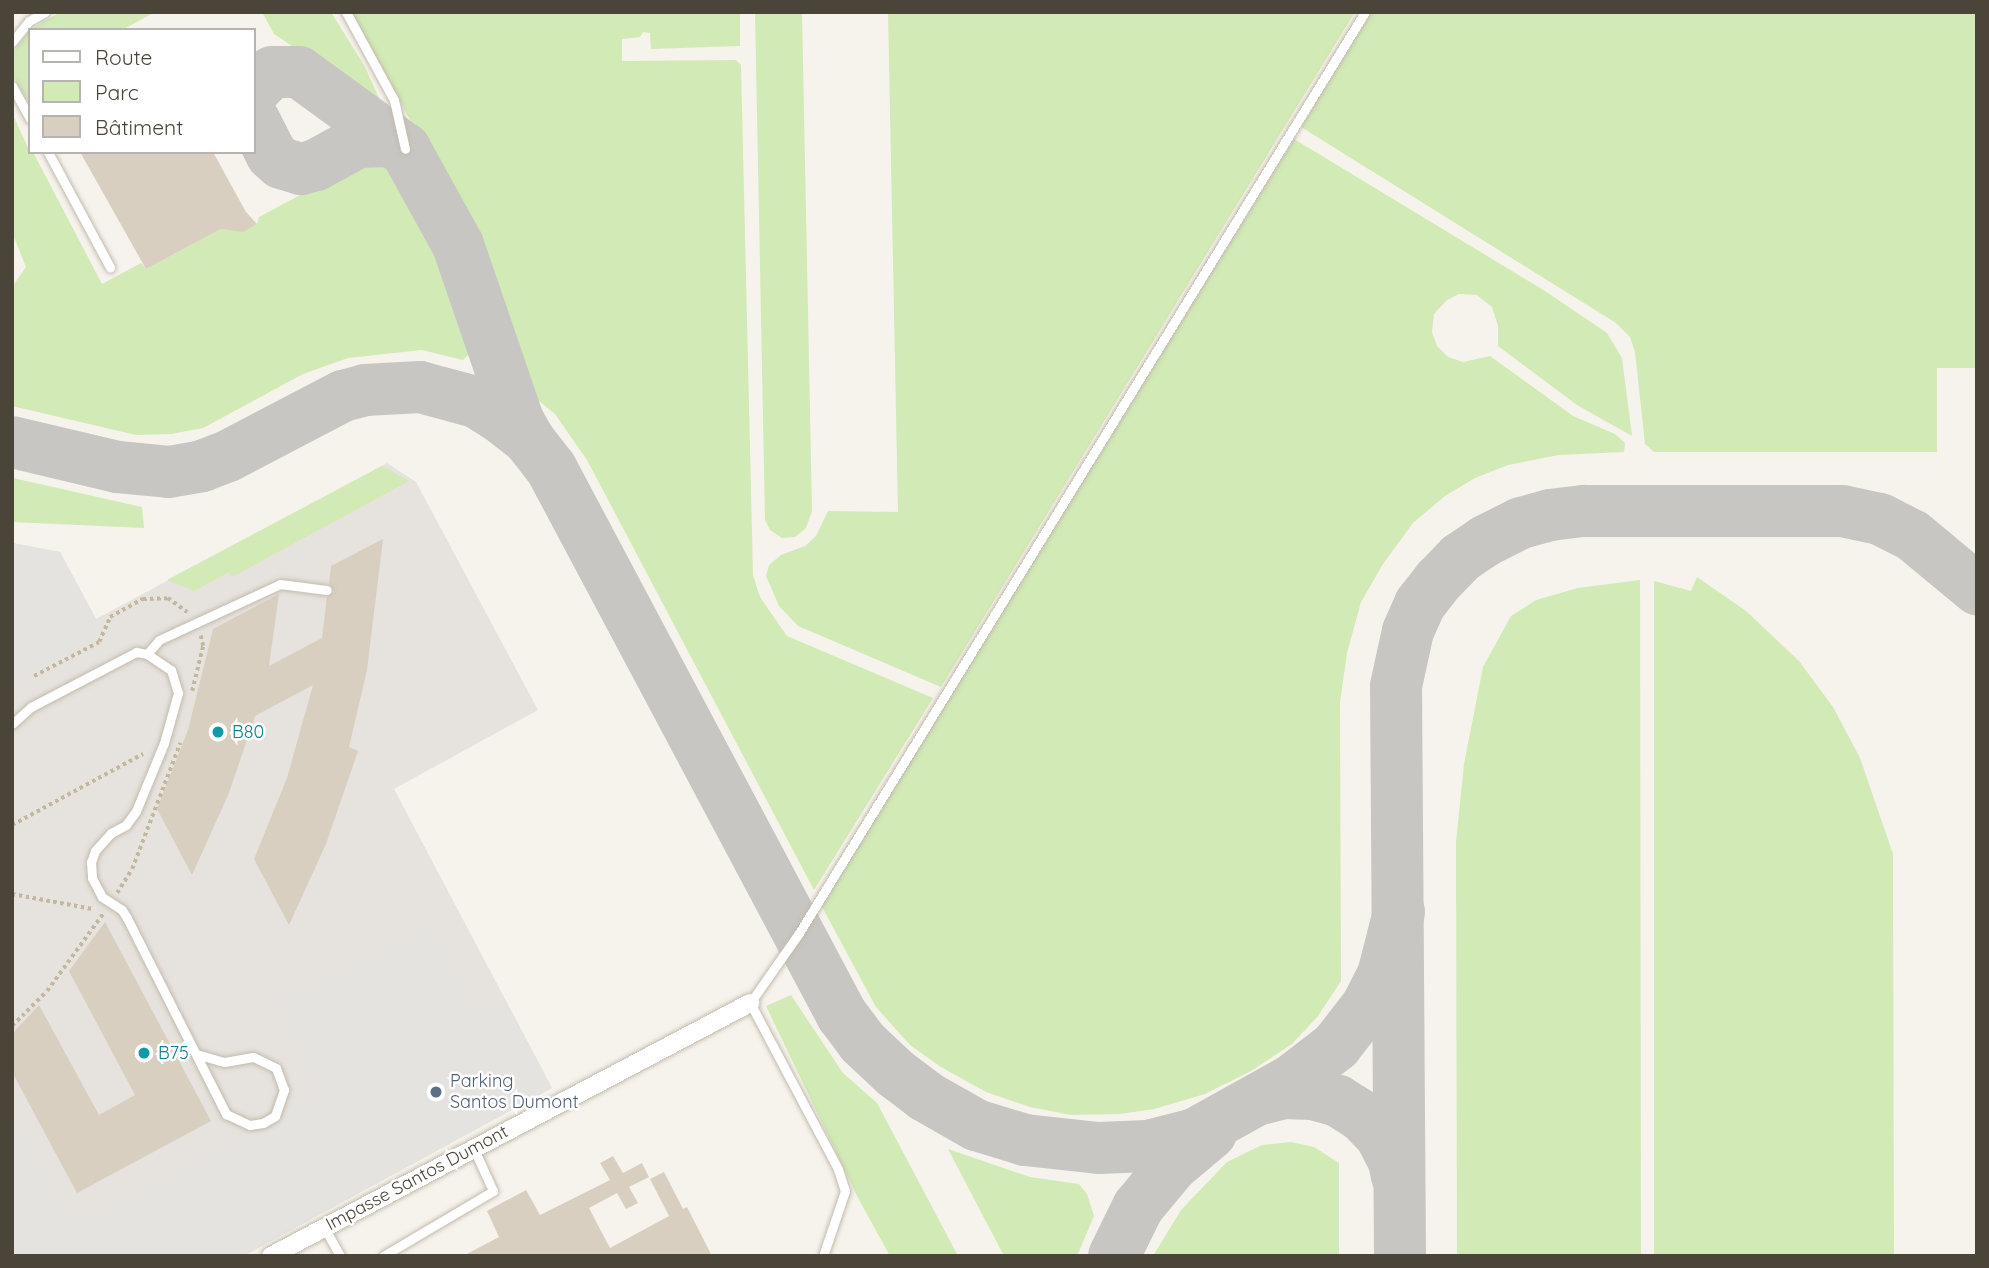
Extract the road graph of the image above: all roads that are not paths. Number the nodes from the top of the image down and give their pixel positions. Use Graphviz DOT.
graph roads {
  1 [pos="45,12"];
  2 [pos="346,12"];
  3 [pos="1365,12"];
  4 [pos="12,42"];
  5 [pos="12,86"];
  6 [pos="28,115"];
  7 [pos="405,149"];
  8 [pos="49,154"];
  9 [pos="110,267"];
  10 [pos="327,590"];
  11 [pos="147,654"];
  12 [pos="12,724"];
  13 [pos="750,1003"];
  14 [pos="199,1055"];
  15 [pos="474,1149"];
  16 [pos="324,1227"];
  17 [pos="271,1256"];
  18 [pos="340,1256"];
  19 [pos="383,1256"];
  20 [pos="823,1256"];
  1 -- 4 [label="lane"];
  2 -- 7 [label="lane"];
  3 -- 13 [label="lane"];
  5 -- 6 [label="lane"];
  8 -- 9 [label="lane"];
  10 -- 11 [label="lane"];
  11 -- 12 [label="lane"];
  11 -- 14 [label="lane"];
  13 -- 15 [label="street, Impasse Santos Dumont"];
  13 -- 20 [label="lane"];
  14 -- 14 [label="lane"];
  15 -- 16 [label="street, Impasse Santos Dumont"];
  15 -- 19 [label="lane"];
  16 -- 17 [label="street, Impasse Santos Dumont"];
  16 -- 18 [label="lane"];
}
